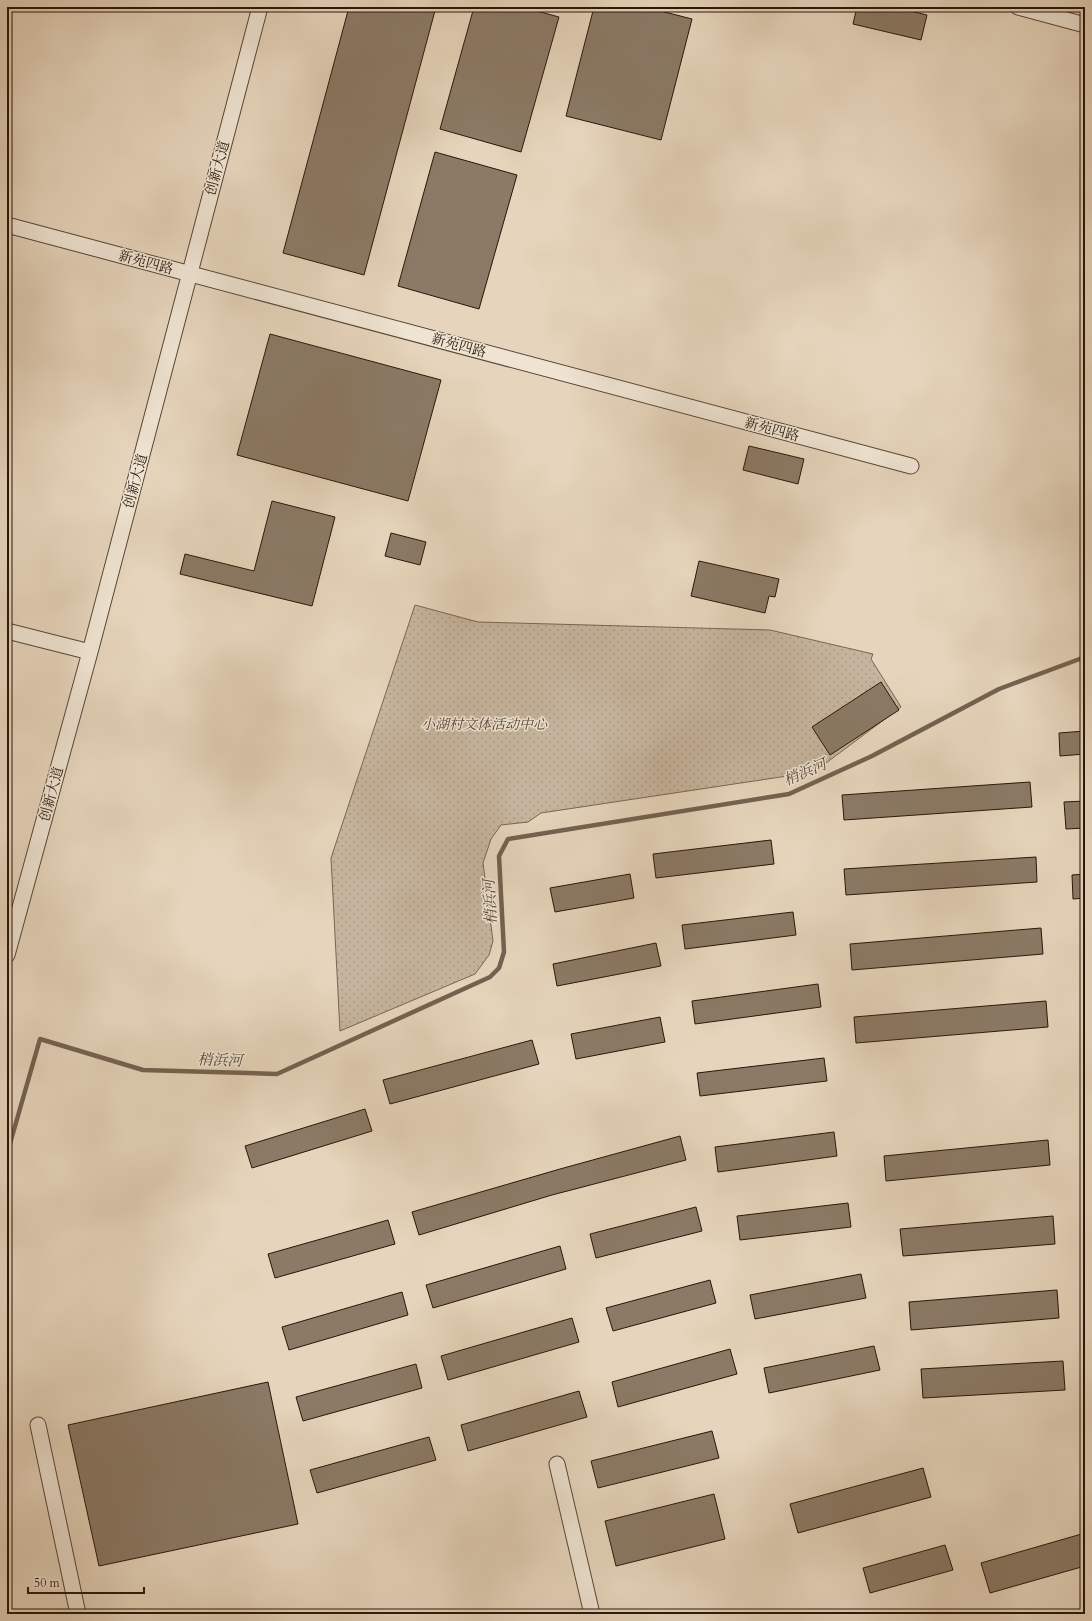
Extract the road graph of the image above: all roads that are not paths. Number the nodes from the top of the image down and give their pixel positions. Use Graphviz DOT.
graph roads {
  1 [pos="260,7"];
  2 [pos="1018,7"];
  3 [pos="1085,25"];
  4 [pos="7,225"];
  5 [pos="190,273"];
  6 [pos="911,466"];
  7 [pos="7,631"];
  8 [pos="90,652"];
  9 [pos="7,955"];
  10 [pos="38,1425"];
  11 [pos="557,1464"];
  12 [pos="78,1614"];
  13 [pos="592,1614"];
  1 -- 5 [label="street, 创新大道"];
  2 -- 3 [label="street"];
  4 -- 5 [label="street, 新苑四路"];
  5 -- 6 [label="street, 新苑四路"];
  5 -- 8 [label="street, 创新大道"];
  7 -- 8 [label="street"];
  8 -- 9 [label="street, 创新大道"];
  10 -- 12 [label="street"];
  11 -- 13 [label="street"];
}
